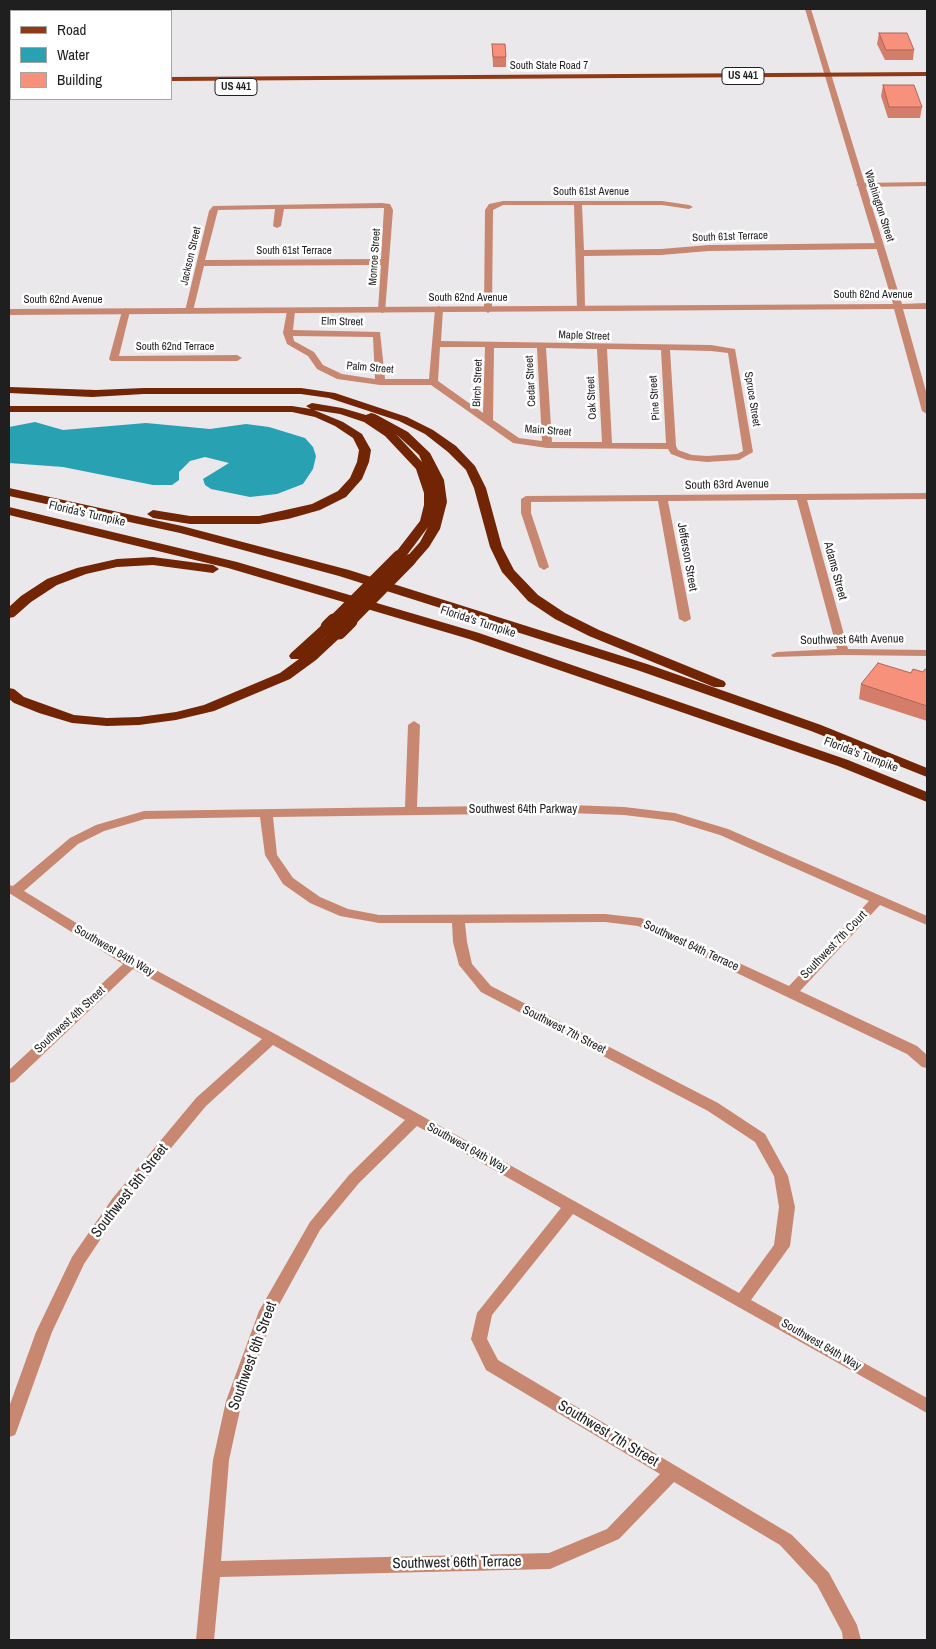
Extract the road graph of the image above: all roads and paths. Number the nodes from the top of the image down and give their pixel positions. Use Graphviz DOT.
graph roads {
  1 [pos="808,9"];
  2 [pos="927,74"];
  3 [pos="568,77"];
  4 [pos="579,77"];
  5 [pos="172,79"];
  6 [pos="829,79"];
  7 [pos="927,82"];
  8 [pos="535,85"];
  9 [pos="554,85"];
  10 [pos="172,87"];
  11 [pos="927,184"];
  12 [pos="860,185"];
  13 [pos="578,204"];
  14 [pos="280,206"];
  15 [pos="689,207"];
  16 [pos="277,226"];
  17 [pos="880,246"];
  18 [pos="581,253"];
  19 [pos="386,262"];
  20 [pos="201,263"];
  21 [pos="898,306"];
  22 [pos="927,306"];
  23 [pos="581,308"];
  24 [pos="438,309"];
  25 [pos="382,310"];
  26 [pos="488,310"];
  27 [pos="190,311"];
  28 [pos="291,311"];
  29 [pos="9,312"];
  30 [pos="126,312"];
  31 [pos="288,333"];
  32 [pos="436,344"];
  33 [pos="490,344"];
  34 [pos="541,346"];
  35 [pos="602,348"];
  36 [pos="665,348"];
  37 [pos="732,351"];
  38 [pos="238,358"];
  39 [pos="380,382"];
  40 [pos="433,382"];
  41 [pos="9,390"];
  42 [pos="92,394"];
  43 [pos="9,402"];
  44 [pos="9,409"];
  45 [pos="927,411"];
  46 [pos="488,422"];
  47 [pos="547,445"];
  48 [pos="607,446"];
  49 [pos="671,446"];
  50 [pos="748,452"];
  51 [pos="9,491"];
  52 [pos="927,496"];
  53 [pos="801,497"];
  54 [pos="663,499"];
  55 [pos="9,511"];
  56 [pos="404,558"];
  57 [pos="544,567"];
  58 [pos="298,583"];
  59 [pos="9,614"];
  60 [pos="685,619"];
  61 [pos="334,629"];
  62 [pos="843,652"];
  63 [pos="927,653"];
  64 [pos="777,655"];
  65 [pos="9,682"];
  66 [pos="9,692"];
  67 [pos="414,725"];
  68 [pos="816,728"];
  69 [pos="927,773"];
  70 [pos="927,797"];
  71 [pos="411,810"];
  72 [pos="266,814"];
  73 [pos="12,890"];
  74 [pos="878,899"];
  75 [pos="458,919"];
  76 [pos="927,921"];
  77 [pos="132,962"];
  78 [pos="791,992"];
  79 [pos="272,1038"];
  80 [pos="927,1063"];
  81 [pos="11,1070"];
  82 [pos="415,1119"];
  83 [pos="572,1206"];
  84 [pos="742,1300"];
  85 [pos="927,1406"];
  86 [pos="9,1430"];
  87 [pos="672,1472"];
  88 [pos="211,1569"];
  89 [pos="205,1640"];
  90 [pos="852,1640"];
  1 -- 6 [label="street, Washington Street"];
  2 -- 6 [label="main road, South State Road 7 / US 441"];
  3 -- 4 [label="main road, South State Road 7 / US 441"];
  3 -- 5 [label="main road, South State Road 7 / US 441"];
  3 -- 8 [label="main road"];
  4 -- 6 [label="main road, South State Road 7 / US 441"];
  4 -- 9 [label="main road"];
  6 -- 7 [label="main road, South State Road 7 / US 441"];
  6 -- 9 [label="main road, South State Road 7 / US 441"];
  6 -- 12 [label="street, Washington Street"];
  8 -- 9 [label="main road, South State Road 7 / US 441"];
  8 -- 10 [label="main road, South State Road 7 / US 441"];
  11 -- 12 [label="street"];
  12 -- 17 [label="street, Washington Street"];
  13 -- 15 [label="street, South 61st Avenue"];
  13 -- 18 [label="street"];
  13 -- 26 [label="street, South 61st Avenue"];
  14 -- 16 [label="street"];
  14 -- 19 [label="street, Monroe Street"];
  14 -- 20 [label="street, Jackson Street"];
  17 -- 18 [label="street, South 61st Terrace"];
  17 -- 21 [label="street, Washington Street"];
  18 -- 23 [label="street"];
  19 -- 20 [label="street, South 61st Terrace"];
  19 -- 25 [label="street, Monroe Street"];
  20 -- 27 [label="street, Jackson Street"];
  21 -- 22 [label="street, South 62nd Avenue"];
  21 -- 23 [label="street, South 62nd Avenue"];
  21 -- 45 [label="street, Washington Street"];
  23 -- 26 [label="street, South 62nd Avenue"];
  24 -- 25 [label="street, South 62nd Avenue"];
  24 -- 26 [label="street, South 62nd Avenue"];
  24 -- 32 [label="street"];
  25 -- 28 [label="street, South 62nd Avenue"];
  27 -- 28 [label="street, South 62nd Avenue"];
  27 -- 30 [label="street, South 62nd Avenue"];
  28 -- 31 [label="street"];
  29 -- 30 [label="street, South 62nd Avenue"];
  30 -- 38 [label="street, South 62nd Terrace"];
  31 -- 39 [label="street, Palm Street"];
  31 -- 39 [label="street, Elm Street"];
  32 -- 33 [label="street, Maple Street"];
  32 -- 40 [label="street"];
  33 -- 34 [label="street, Maple Street"];
  33 -- 46 [label="street, Birch Street"];
  34 -- 35 [label="street, Maple Street"];
  34 -- 47 [label="street, Cedar Street"];
  35 -- 36 [label="street, Maple Street"];
  35 -- 48 [label="street, Oak Street"];
  36 -- 37 [label="street, Maple Street"];
  36 -- 49 [label="street, Pine Street"];
  37 -- 50 [label="street, Spruce Street"];
  39 -- 40 [label="street, Palm Street"];
  40 -- 46 [label="street, Main Street"];
  41 -- 42 [label="highway"];
  42 -- 56 [label="highway"];
  42 -- 68 [label="highway"];
  43 -- 56 [label="highway"];
  44 -- 51 [label="highway"];
  46 -- 47 [label="street, Main Street"];
  47 -- 48 [label="street, Main Street"];
  48 -- 49 [label="street, Main Street"];
  49 -- 50 [label="street, Main Street"];
  51 -- 68 [label="highway, Florida's Turnpike"];
  52 -- 53 [label="street, South 63rd Avenue"];
  53 -- 54 [label="street, South 63rd Avenue"];
  53 -- 62 [label="street, Adams Street"];
  54 -- 57 [label="street, South 63rd Avenue"];
  54 -- 60 [label="street, Jefferson Street"];
  55 -- 58 [label="highway, Florida's Turnpike"];
  56 -- 61 [label="highway, bridge"];
  58 -- 59 [label="highway"];
  58 -- 70 [label="highway, Florida's Turnpike"];
  61 -- 65 [label="highway"];
  61 -- 66 [label="highway"];
  62 -- 63 [label="street, Southwest 64th Avenue"];
  62 -- 64 [label="street, Southwest 64th Avenue"];
  67 -- 71 [label="street"];
  68 -- 69 [label="highway, Florida's Turnpike"];
  71 -- 72 [label="street, Southwest 64th Parkway"];
  71 -- 74 [label="street, Southwest 64th Parkway"];
  72 -- 73 [label="street, Southwest 64th Parkway"];
  72 -- 75 [label="street, Southwest 64th Terrace"];
  73 -- 77 [label="street, Southwest 64th Way"];
  74 -- 76 [label="street, Southwest 64th Parkway"];
  74 -- 78 [label="street, Southwest 7th Court"];
  75 -- 78 [label="street, Southwest 64th Terrace"];
  75 -- 84 [label="street, Southwest 7th Street"];
  77 -- 79 [label="street, Southwest 64th Way"];
  77 -- 81 [label="street, Southwest 4th Street"];
  78 -- 80 [label="street, Southwest 64th Terrace"];
  79 -- 82 [label="street, Southwest 64th Way"];
  79 -- 86 [label="street, Southwest 5th Street"];
  82 -- 83 [label="street, Southwest 64th Way"];
  82 -- 88 [label="street, Southwest 6th Street"];
  83 -- 84 [label="street, Southwest 64th Way"];
  83 -- 87 [label="street, Southwest 7th Street"];
  84 -- 85 [label="street, Southwest 64th Way"];
  87 -- 88 [label="street, Southwest 66th Terrace"];
  87 -- 90 [label="street, Southwest 7th Street"];
  88 -- 89 [label="street, Southwest 6th Street"];
}
